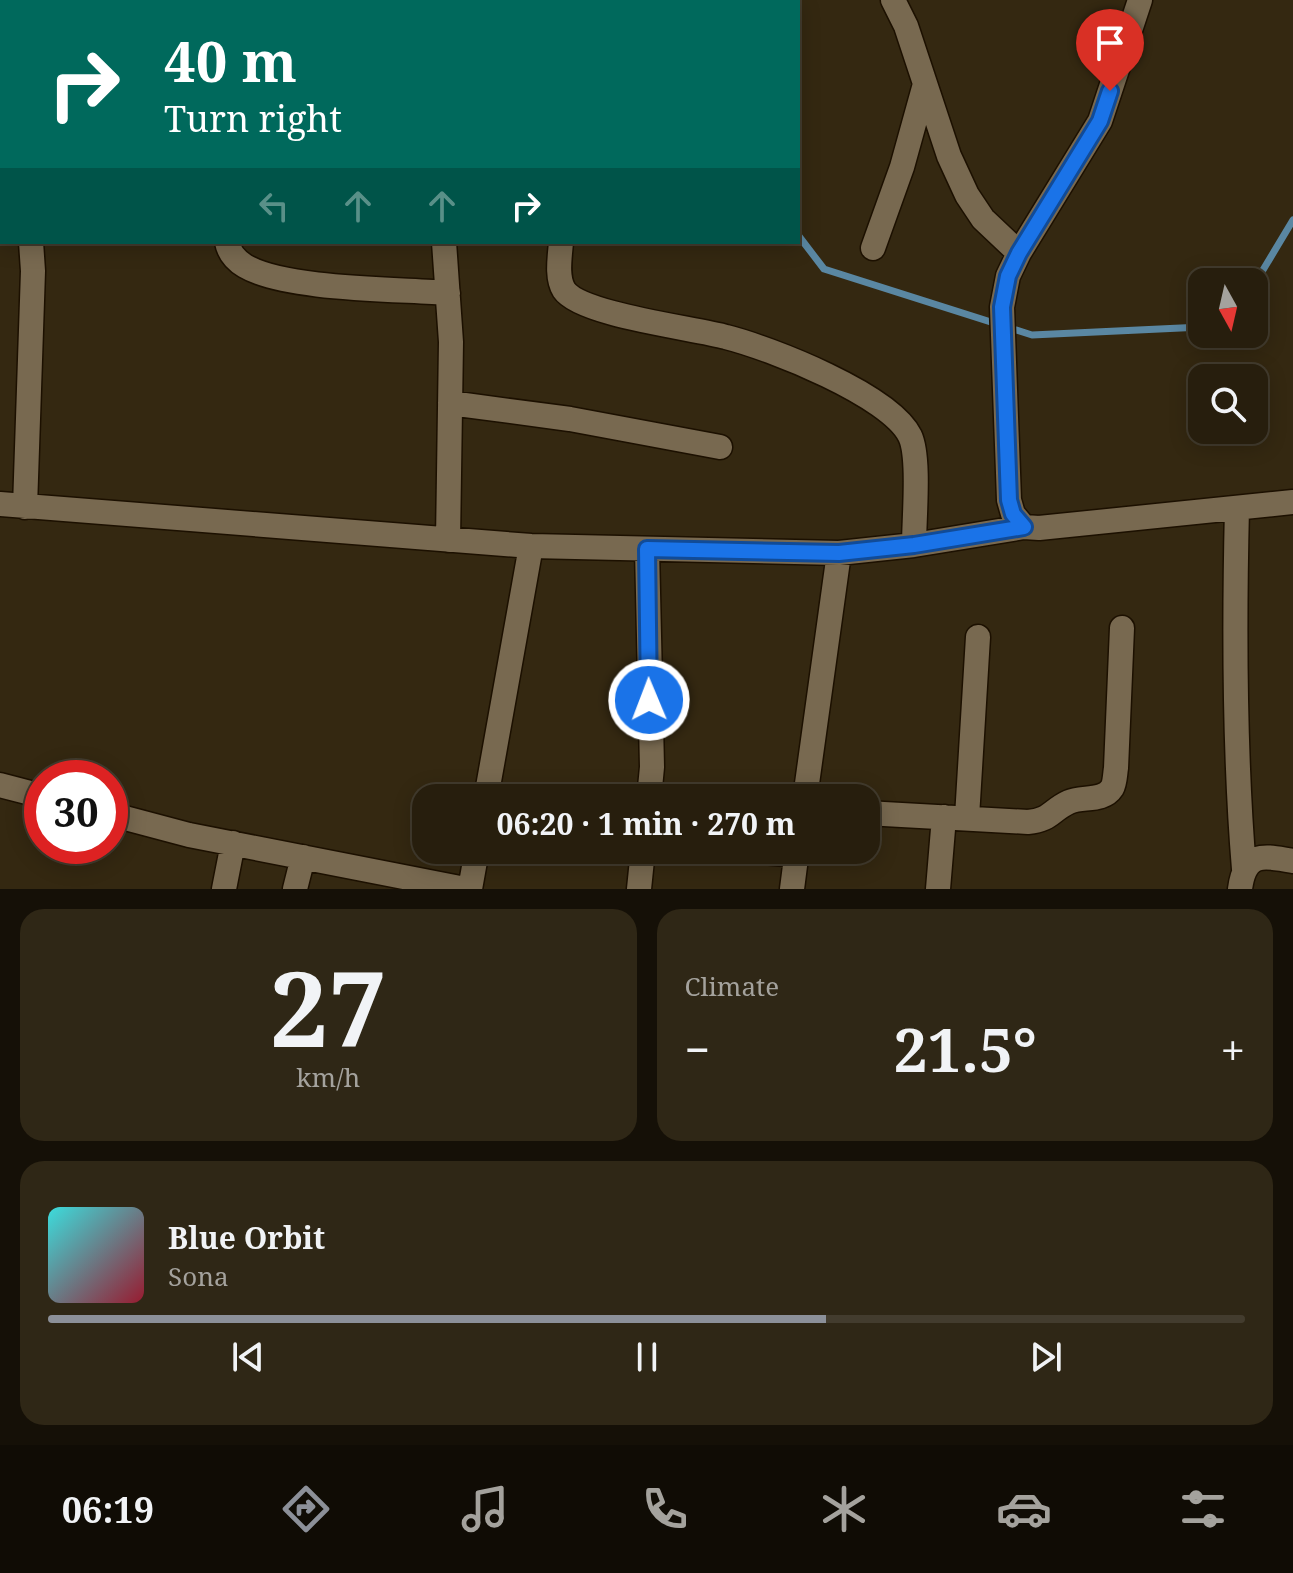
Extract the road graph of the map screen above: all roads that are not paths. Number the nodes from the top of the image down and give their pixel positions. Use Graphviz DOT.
graph roads {
  1 [pos="893,0"];
  2 [pos="1140,0"];
  3 [pos="925,84"];
  4 [pos="31,244"];
  5 [pos="228,244"];
  6 [pos="444,244"];
  7 [pos="561,244"];
  8 [pos="873,248"];
  9 [pos="1019,253"];
  10 [pos="448,293"];
  11 [pos="450,403"];
  12 [pos="720,447"];
  13 [pos="1293,502"];
  14 [pos="0,504"];
  15 [pos="25,507"];
  16 [pos="1237,508"];
  17 [pos="1024,527"];
  18 [pos="448,540"];
  19 [pos="914,545"];
  20 [pos="531,546"];
  21 [pos="647,549"];
  22 [pos="839,553"];
  23 [pos="1122,628"];
  24 [pos="978,637"];
  25 [pos="488,784"];
  26 [pos="650,784"];
  27 [pos="807,784"];
  28 [pos="0,785"];
  29 [pos="24,791"];
  30 [pos="880,814"];
  31 [pos="955,817"];
  32 [pos="128,818"];
  33 [pos="233,843"];
  34 [pos="303,857"];
  35 [pos="1293,861"];
  36 [pos="474,864"];
  37 [pos="642,864"];
  38 [pos="795,864"];
  39 [pos="1242,879"];
  40 [pos="224,889"];
  41 [pos="295,889"];
  42 [pos="468,889"];
  43 [pos="639,889"];
  44 [pos="792,889"];
  45 [pos="938,889"];
  1 -- 3 [label="street"];
  2 -- 9 [label="street"];
  3 -- 8 [label="street"];
  3 -- 9 [label="street"];
  4 -- 15 [label="street"];
  5 -- 10 [label="street"];
  6 -- 10 [label="street"];
  7 -- 19 [label="street"];
  9 -- 17 [label="street"];
  10 -- 11 [label="street"];
  11 -- 12 [label="street"];
  11 -- 18 [label="street"];
  13 -- 16 [label="street"];
  14 -- 15 [label="street"];
  15 -- 18 [label="street"];
  16 -- 17 [label="street"];
  16 -- 39 [label="street"];
  17 -- 19 [label="street"];
  18 -- 20 [label="street"];
  19 -- 22 [label="street"];
  20 -- 21 [label="street"];
  20 -- 25 [label="street"];
  21 -- 22 [label="street"];
  21 -- 26 [label="street"];
  22 -- 27 [label="street"];
  23 -- 31 [label="street"];
  24 -- 31 [label="street"];
  28 -- 29 [label="street"];
  30 -- 31 [label="street"];
  31 -- 45 [label="street"];
  32 -- 33 [label="street"];
  33 -- 34 [label="street"];
  33 -- 40 [label="street"];
  34 -- 41 [label="street"];
  34 -- 42 [label="street"];
  35 -- 39 [label="street"];
  36 -- 42 [label="street"];
  37 -- 43 [label="street"];
  38 -- 44 [label="street"];
}
